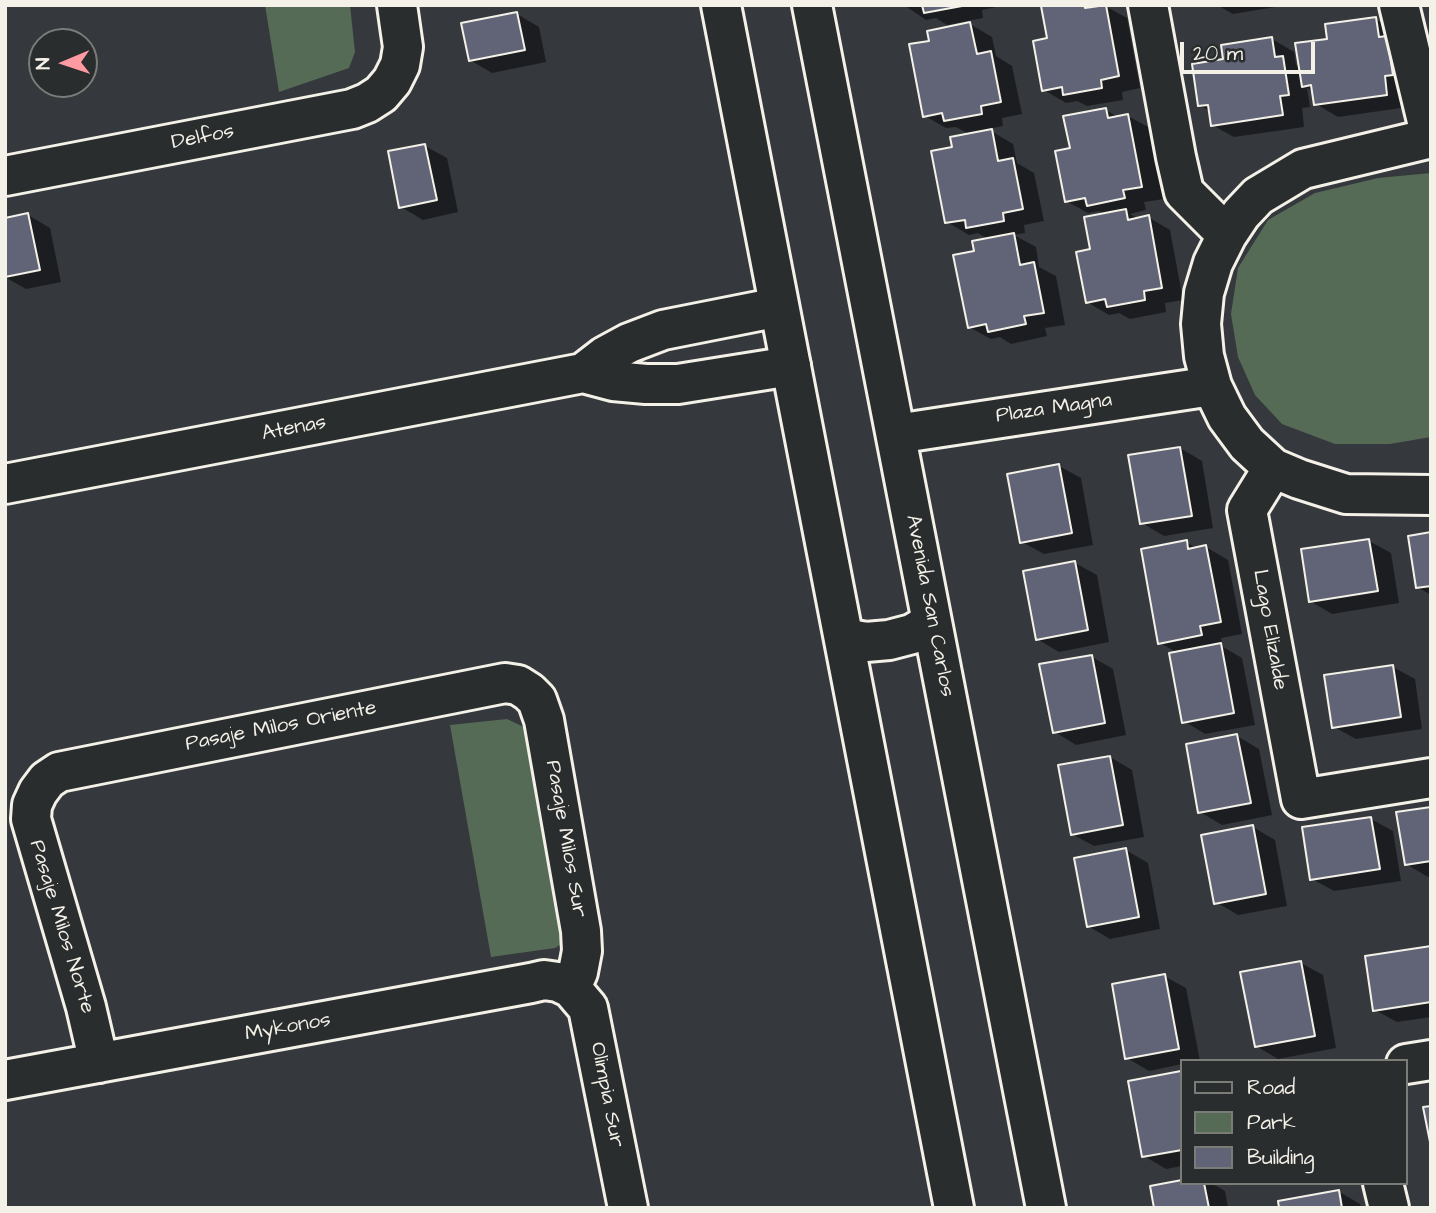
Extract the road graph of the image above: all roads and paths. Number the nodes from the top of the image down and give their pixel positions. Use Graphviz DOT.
graph roads {
  1 [pos="397,5"];
  2 [pos="721,5"];
  3 [pos="813,5"];
  4 [pos="1148,5"];
  5 [pos="1399,5"];
  6 [pos="1431,138"];
  7 [pos="5,176"];
  8 [pos="1227,235"];
  9 [pos="779,307"];
  10 [pos="790,366"];
  11 [pos="583,373"];
  12 [pos="1212,386"];
  13 [pos="896,434"];
  14 [pos="1273,468"];
  15 [pos="5,484"];
  16 [pos="1431,495"];
  17 [pos="932,622"];
  18 [pos="844,638"];
  19 [pos="529,692"];
  20 [pos="1431,778"];
  21 [pos="38,792"];
  22 [pos="571,988"];
  23 [pos="1431,1060"];
  24 [pos="99,1063"];
  25 [pos="1408,1064"];
  26 [pos="5,1080"];
  27 [pos="1383,1185"];
  28 [pos="628,1208"];
  29 [pos="954,1208"];
  30 [pos="1046,1208"];
  31 [pos="1389,1208"];
  1 -- 7 [label="street, Delfos"];
  2 -- 9 [label="street"];
  3 -- 13 [label="street, Avenida San Carlos"];
  4 -- 8 [label="street"];
  5 -- 6 [label="street"];
  6 -- 8 [label="street"];
  8 -- 12 [label="street"];
  9 -- 10 [label="street"];
  9 -- 11 [label="street, Atenas"];
  10 -- 11 [label="street, Atenas"];
  10 -- 18 [label="street"];
  11 -- 15 [label="street, Atenas"];
  12 -- 13 [label="street, Plaza Magna"];
  12 -- 14 [label="street"];
  13 -- 17 [label="street, Avenida San Carlos"];
  14 -- 16 [label="street"];
  14 -- 20 [label="street, Lago Elizalde"];
  17 -- 18 [label="street"];
  17 -- 30 [label="street, Avenida San Carlos"];
  18 -- 29 [label="street"];
  19 -- 21 [label="street, Pasaje Milos Oriente"];
  19 -- 22 [label="street, Pasaje Milos Sur"];
  21 -- 24 [label="street, Pasaje Milos Norte"];
  22 -- 24 [label="street, Mykonos"];
  22 -- 28 [label="street, Olimpia Sur"];
  23 -- 25 [label="street"];
  24 -- 26 [label="street, Mykonos"];
  27 -- 31 [label="street"];
}
